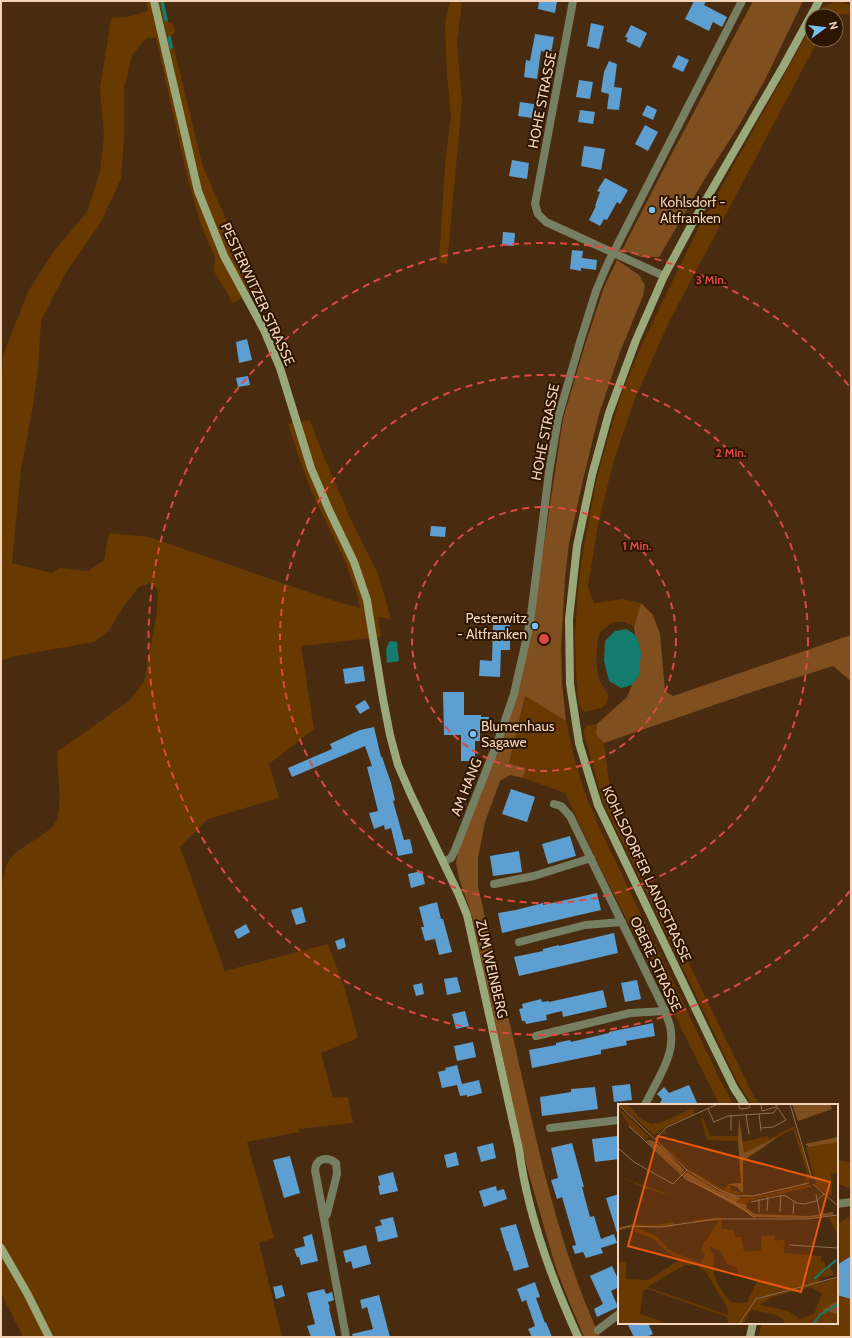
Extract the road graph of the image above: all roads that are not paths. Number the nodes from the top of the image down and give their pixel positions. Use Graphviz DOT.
graph roads {
  1 [pos="154,1"];
  2 [pos="574,1"];
  3 [pos="742,1"];
  4 [pos="819,1"];
  5 [pos="614,253"];
  6 [pos="664,276"];
  7 [pos="369,612"];
  8 [pos="530,623"];
  9 [pos="554,804"];
  10 [pos="591,858"];
  11 [pos="443,862"];
  12 [pos="494,884"];
  13 [pos="622,922"];
  14 [pos="519,942"];
  15 [pos="664,1011"];
  16 [pos="536,1036"];
  17 [pos="646,1104"];
  18 [pos="743,1104"];
  19 [pos="618,1120"];
  20 [pos="550,1128"];
  21 [pos="851,1202"];
  22 [pos="838,1204"];
  23 [pos="324,1218"];
  24 [pos="1,1248"];
  25 [pos="618,1315"];
  26 [pos="753,1324"];
  27 [pos="598,1330"];
  28 [pos="49,1337"];
  29 [pos="346,1337"];
  30 [pos="578,1337"];
  31 [pos="750,1337"];
  1 -- 7 [label="street, PESTERWITZER STRASSE"];
  2 -- 5 [label="street, HOHE STRASSE"];
  3 -- 5 [label="street, HOHE STRASSE"];
  4 -- 6 [label="street, KOHLSDORFER LANDSTRASSE"];
  5 -- 6 [label="street, HOHE STRASSE"];
  5 -- 8 [label="street, HOHE STRASSE"];
  6 -- 18 [label="street, KOHLSDORFER LANDSTRASSE"];
  7 -- 11 [label="street, ZUM WEINBERG"];
  8 -- 11 [label="street, AM HANG"];
  9 -- 10 [label="street, OBERE STRASSE"];
  10 -- 12 [label="street"];
  10 -- 13 [label="street, OBERE STRASSE"];
  11 -- 30 [label="street, ZUM WEINBERG"];
  13 -- 14 [label="street"];
  13 -- 15 [label="street, OBERE STRASSE"];
  15 -- 16 [label="street"];
  15 -- 17 [label="street, OBERE STRASSE"];
  19 -- 20 [label="street"];
  21 -- 22 [label="street"];
  23 -- 23 [label="street"];
  23 -- 29 [label="street"];
  24 -- 28 [label="street"];
  25 -- 27 [label="street"];
  26 -- 31 [label="street"];
}
